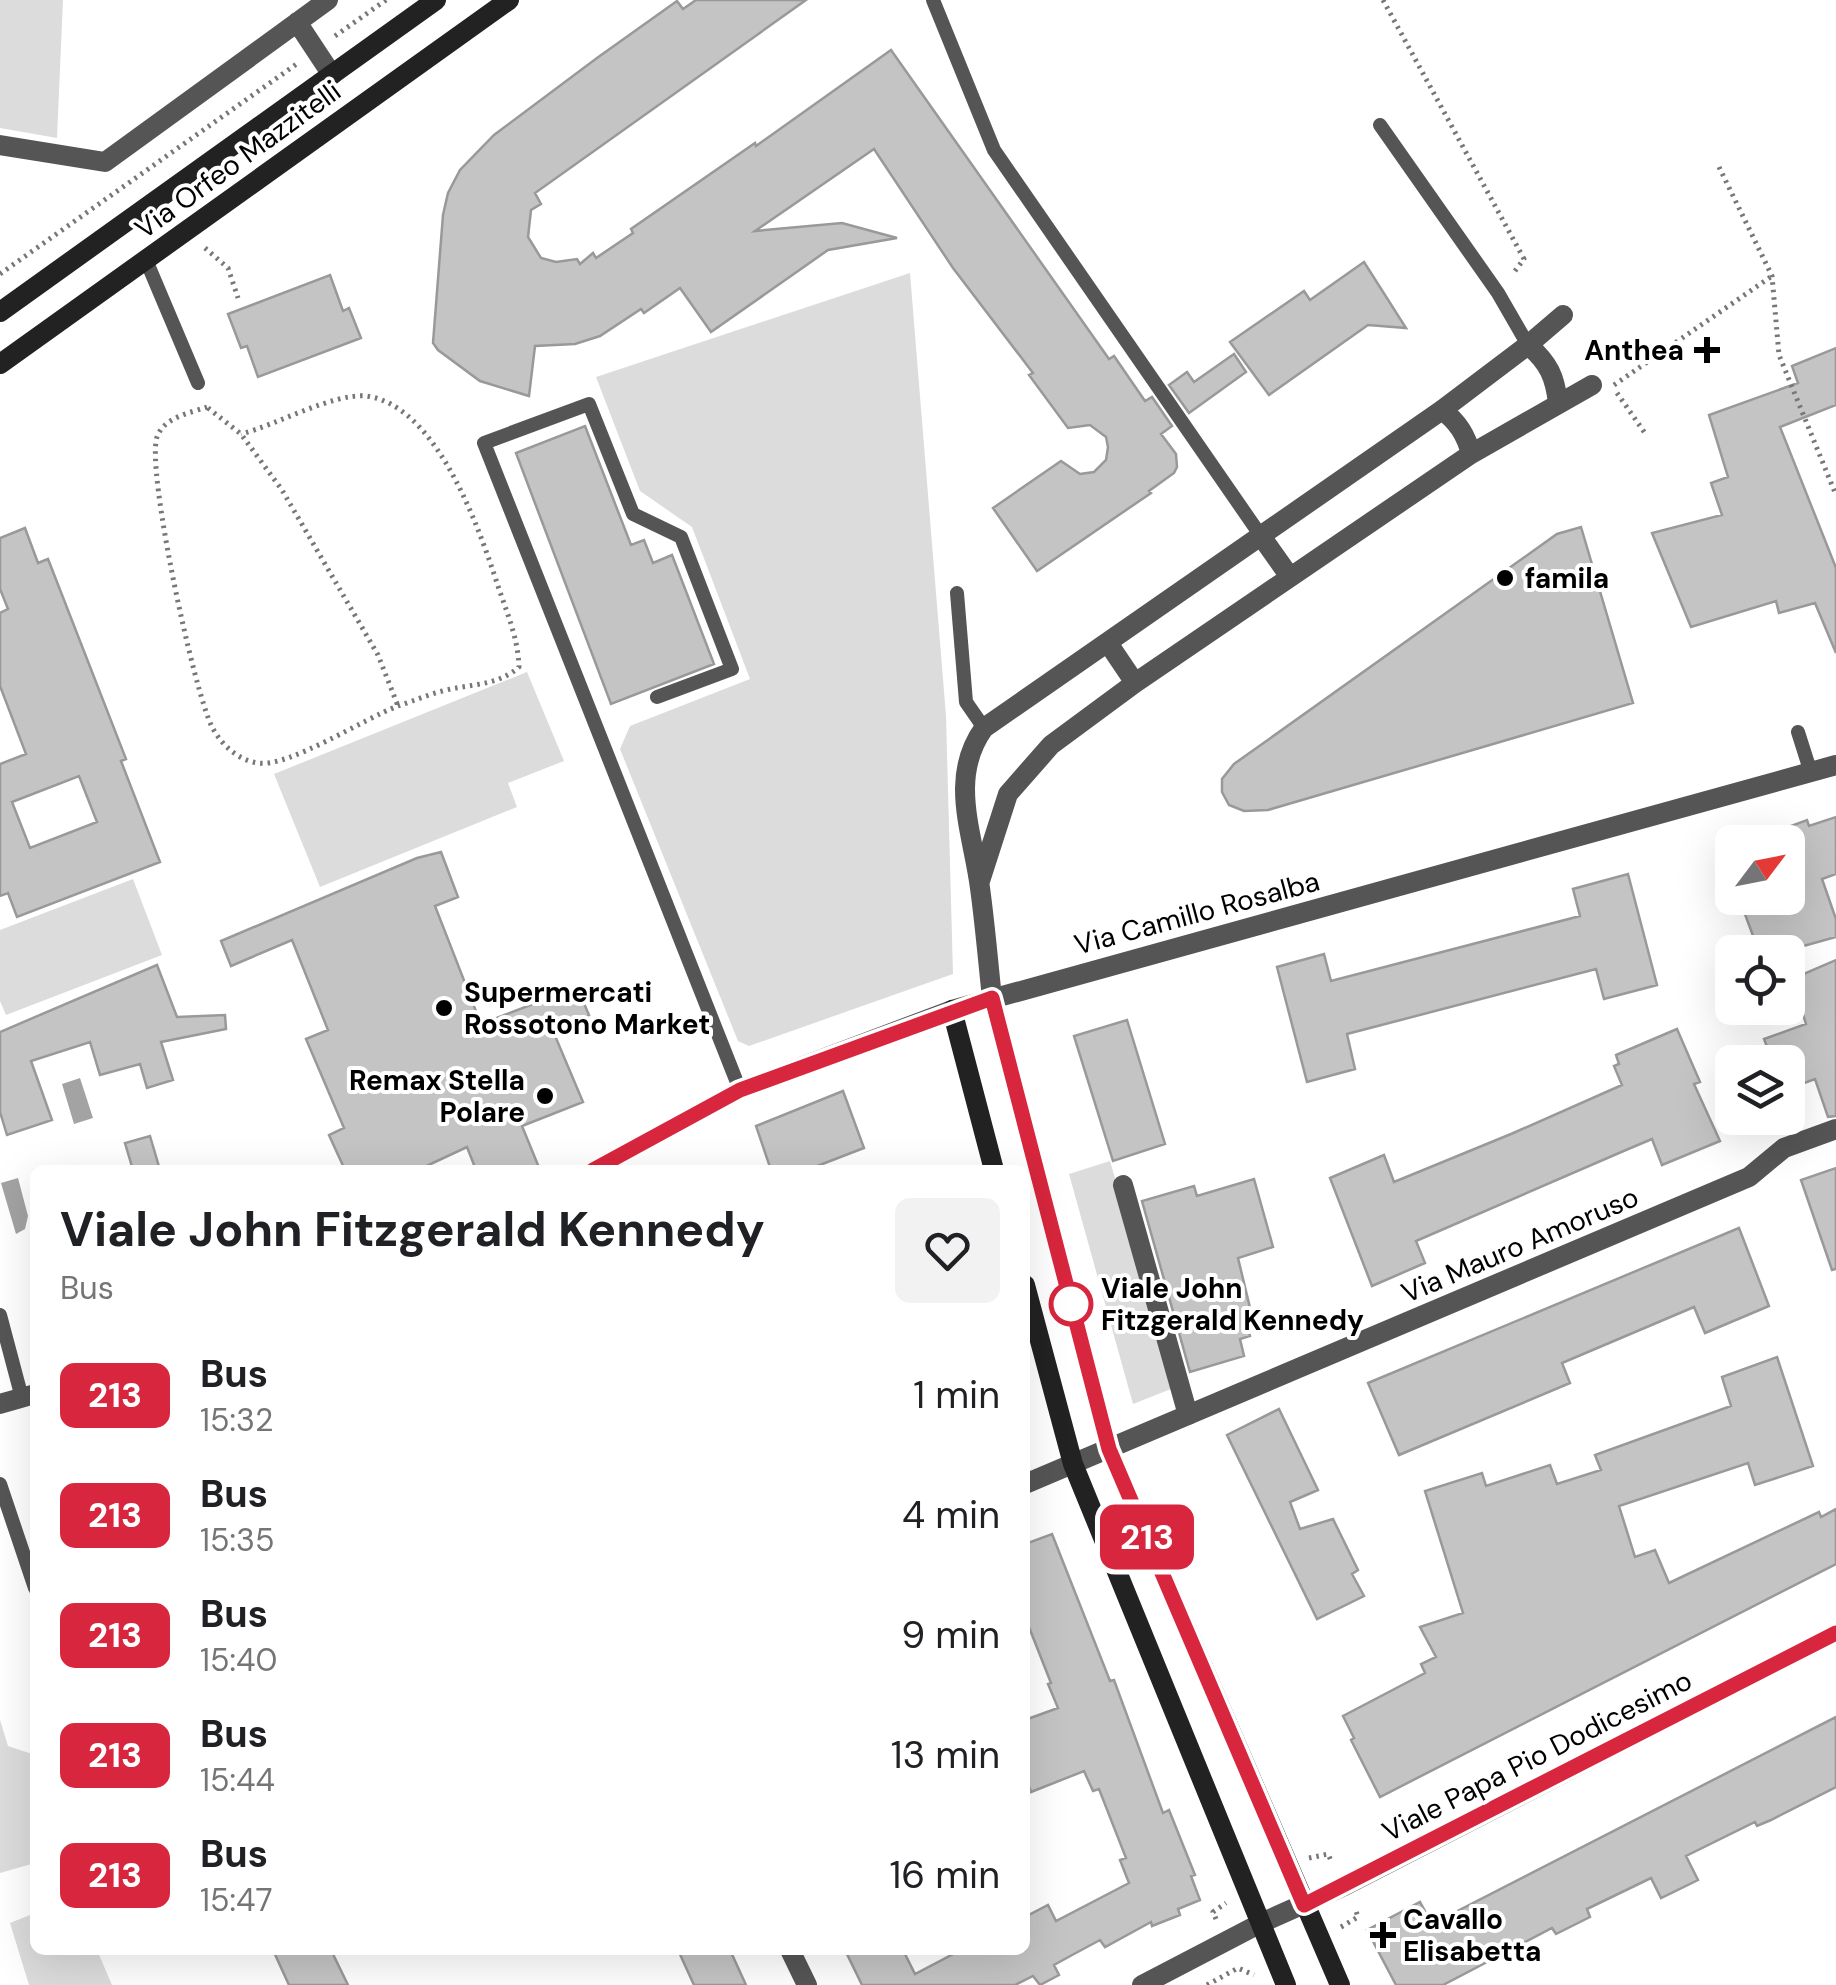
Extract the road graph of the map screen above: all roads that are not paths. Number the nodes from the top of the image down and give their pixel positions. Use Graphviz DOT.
graph roads {
  1 [pos="328,0"];
  2 [pos="436,0"];
  3 [pos="509,0"];
  4 [pos="933,0"];
  5 [pos="298,22"];
  6 [pos="332,74"];
  7 [pos="1380,125"];
  8 [pos="0,145"];
  9 [pos="146,260"];
  10 [pos="0,312"];
  11 [pos="1563,315"];
  12 [pos="1528,345"];
  13 [pos="0,364"];
  14 [pos="198,383"];
  15 [pos="1602,386"];
  16 [pos="1558,403"];
  17 [pos="1442,410"];
  18 [pos="1471,454"];
  19 [pos="1261,536"];
  20 [pos="1290,577"];
  21 [pos="956,593"];
  22 [pos="1108,643"];
  23 [pos="1135,683"];
  24 [pos="657,698"];
  25 [pos="984,728"];
  26 [pos="1798,732"];
  27 [pos="1836,766"];
  28 [pos="1811,773"];
  29 [pos="980,883"];
  30 [pos="992,998"];
  31 [pos="952,1010"];
  32 [pos="740,1090"];
  33 [pos="1836,1129"];
  34 [pos="602,1165"];
  35 [pos="993,1165"];
  36 [pos="1122,1185"];
  37 [pos="1030,1304"];
  38 [pos="0,1315"];
  39 [pos="28,1396"];
  40 [pos="0,1404"];
  41 [pos="1188,1415"];
  42 [pos="1109,1449"];
  43 [pos="1073,1464"];
  44 [pos="1030,1482"];
  45 [pos="0,1484"];
  46 [pos="30,1573"];
  47 [pos="1836,1633"];
  48 [pos="1304,1905"];
  49 [pos="1261,1923"];
  50 [pos="792,1955"];
  51 [pos="806,1985"];
  52 [pos="1142,1985"];
  53 [pos="1286,1985"];
  54 [pos="1340,1985"];
  1 -- 5 [label="street"];
  2 -- 6 [label="main road, Via Orfeo Mazzitelli"];
  3 -- 9 [label="main road, Via Orfeo Mazzitelli"];
  4 -- 19 [label="lane"];
  5 -- 6 [label="street"];
  5 -- 8 [label="street"];
  6 -- 10 [label="main road, Via Orfeo Mazzitelli"];
  7 -- 12 [label="lane"];
  9 -- 13 [label="main road, Via Orfeo Mazzitelli"];
  9 -- 14 [label="lane"];
  11 -- 12 [label="street"];
  12 -- 16 [label="street"];
  12 -- 17 [label="street"];
  15 -- 16 [label="street"];
  16 -- 18 [label="street"];
  17 -- 18 [label="street"];
  17 -- 19 [label="street"];
  18 -- 20 [label="street"];
  19 -- 20 [label="street"];
  19 -- 22 [label="street"];
  20 -- 23 [label="street"];
  21 -- 25 [label="lane"];
  22 -- 23 [label="street"];
  22 -- 25 [label="street"];
  23 -- 29 [label="street"];
  24 -- 32 [label="lane"];
  25 -- 29 [label="street"];
  26 -- 28 [label="lane"];
  27 -- 28 [label="street, Via Camillo Rosalba"];
  28 -- 30 [label="street, Via Camillo Rosalba"];
  29 -- 30 [label="street"];
  30 -- 31 [label="street, Via Camillo Rosalba"];
  30 -- 42 [label="main road"];
  31 -- 32 [label="street, Via Camillo Rosalba"];
  31 -- 35 [label="main road"];
  32 -- 34 [label="street, Via Camillo Rosalba"];
  33 -- 41 [label="street, Via Mauro Amoruso"];
  36 -- 41 [label="street"];
  37 -- 43 [label="main road"];
  38 -- 39 [label="lane"];
  39 -- 40 [label="street"];
  41 -- 42 [label="street, Via Mauro Amoruso"];
  42 -- 43 [label="street, Via Mauro Amoruso"];
  42 -- 48 [label="main road"];
  43 -- 44 [label="street, Via Mauro Amoruso"];
  43 -- 49 [label="main road"];
  45 -- 46 [label="lane"];
  47 -- 48 [label="street, Viale Papa Pio Dodicesimo"];
  48 -- 49 [label="street, Viale Papa Pio Dodicesimo"];
  48 -- 54 [label="main road"];
  49 -- 52 [label="street, Viale Papa Pio Dodicesimo"];
  49 -- 53 [label="main road"];
  50 -- 51 [label="street"];
}
